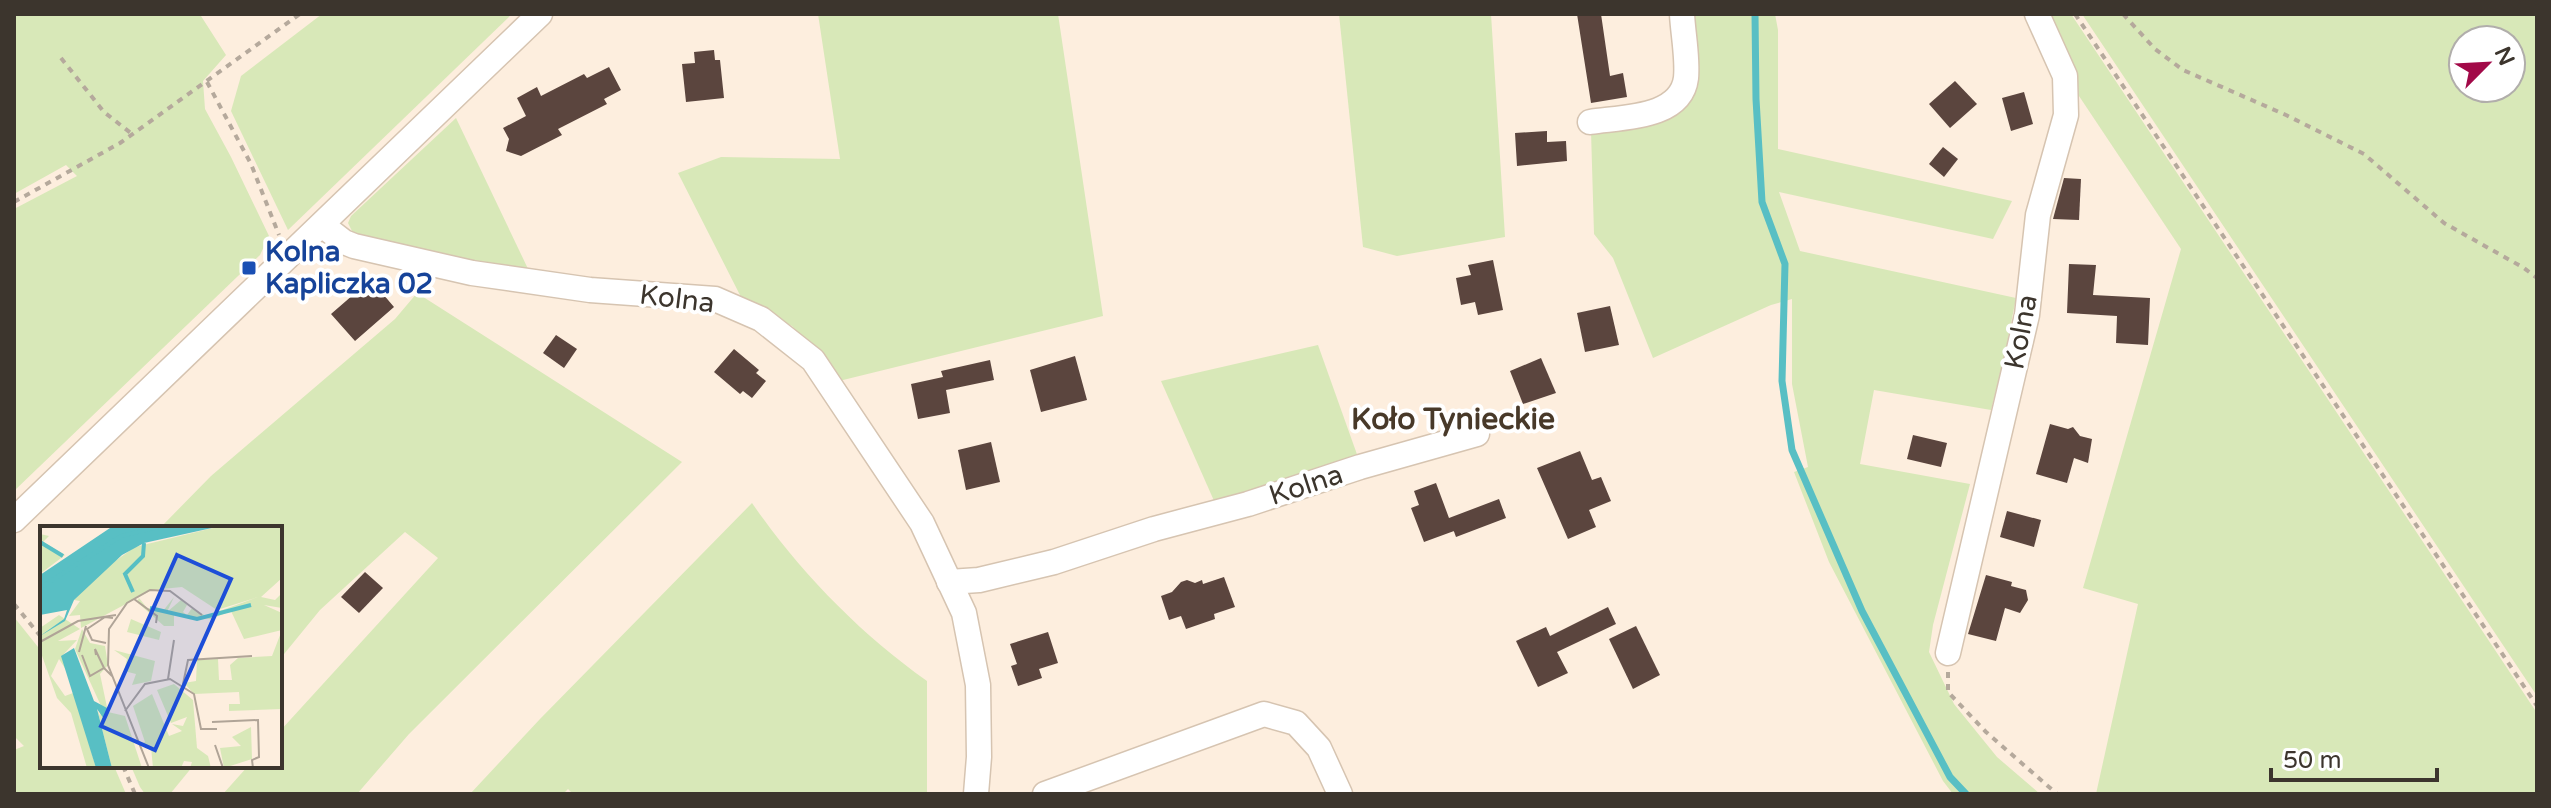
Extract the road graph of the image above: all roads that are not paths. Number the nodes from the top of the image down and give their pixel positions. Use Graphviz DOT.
graph roads {
  1 [pos="540,14"];
  2 [pos="1682,14"];
  3 [pos="2037,14"];
  4 [pos="1590,122"];
  5 [pos="322,225"];
  6 [pos="1477,434"];
  7 [pos="14,520"];
  8 [pos="949,582"];
  9 [pos="1948,653"];
  10 [pos="982,792"];
  11 [pos="1045,794"];
  12 [pos="1340,794"];
  1 -- 5 [label="street"];
  2 -- 4 [label="street"];
  3 -- 9 [label="street, Kolna"];
  5 -- 7 [label="street"];
  5 -- 8 [label="street, Kolna"];
  6 -- 8 [label="street, Kolna"];
  8 -- 10 [label="street, Kolna"];
  11 -- 12 [label="street"];
}
